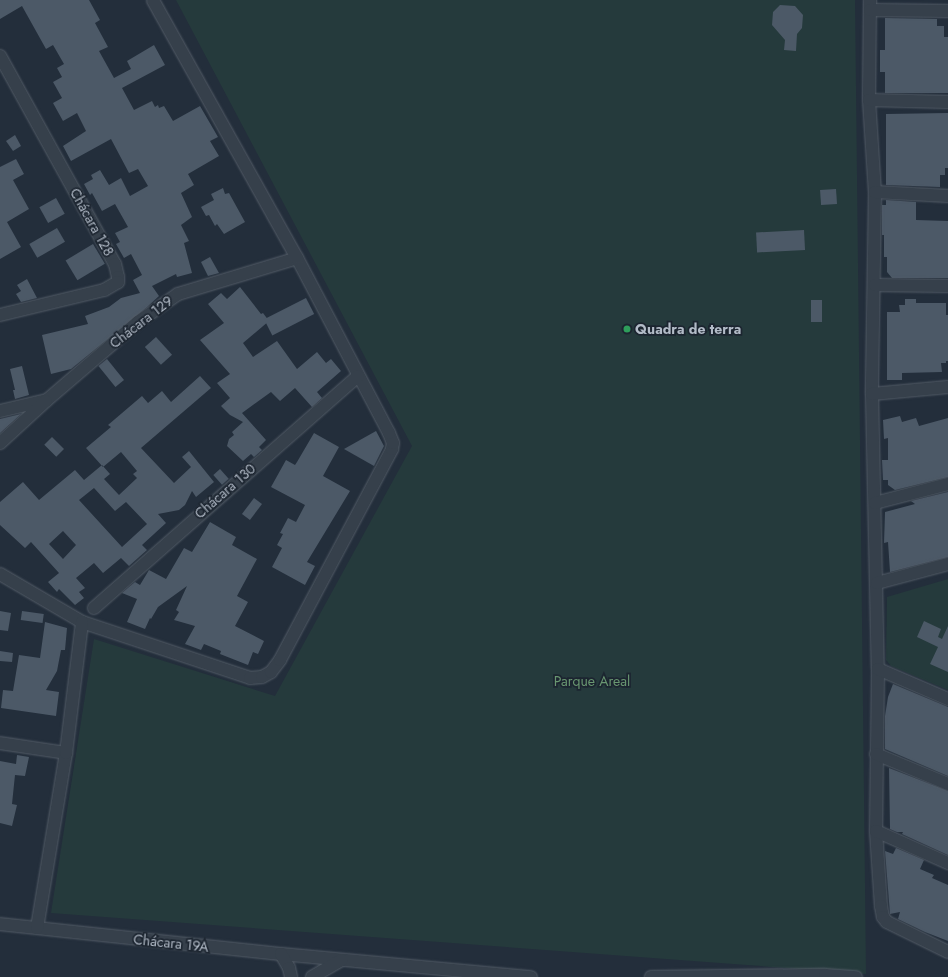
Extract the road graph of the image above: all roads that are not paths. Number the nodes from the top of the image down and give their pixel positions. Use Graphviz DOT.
graph roads {
  1 [pos="153,0"];
  2 [pos="870,5"];
  3 [pos="948,11"];
  4 [pos="0,56"];
  5 [pos="869,100"];
  6 [pos="948,102"];
  7 [pos="875,192"];
  8 [pos="948,196"];
  9 [pos="297,258"];
  10 [pos="875,285"];
  11 [pos="948,286"];
  12 [pos="0,316"];
  13 [pos="358,376"];
  14 [pos="948,387"];
  15 [pos="872,394"];
  16 [pos="47,400"];
  17 [pos="0,411"];
  18 [pos="0,443"];
  19 [pos="948,484"];
  20 [pos="875,503"];
  21 [pos="948,564"];
  22 [pos="0,574"];
  23 [pos="877,583"];
  24 [pos="94,608"];
  25 [pos="82,622"];
  26 [pos="878,669"];
  27 [pos="948,699"];
  28 [pos="0,743"];
  29 [pos="66,753"];
  30 [pos="876,754"];
  31 [pos="948,784"];
  32 [pos="876,831"];
  33 [pos="948,863"];
  34 [pos="0,924"];
  35 [pos="37,928"];
  36 [pos="948,952"];
  37 [pos="282,954"];
  38 [pos="342,960"];
  39 [pos="453,973"];
  40 [pos="291,977"];
  41 [pos="312,977"];
  42 [pos="531,977"];
  43 [pos="651,977"];
  44 [pos="856,977"];
  1 -- 9 [label="street"];
  2 -- 3 [label="street"];
  2 -- 5 [label="street"];
  4 -- 12 [label="street, Chácara 128"];
  5 -- 6 [label="street"];
  5 -- 7 [label="street"];
  7 -- 8 [label="street"];
  7 -- 10 [label="street"];
  9 -- 13 [label="street"];
  9 -- 16 [label="street, Chácara 129"];
  10 -- 11 [label="street"];
  10 -- 15 [label="street"];
  13 -- 24 [label="street, Chácara 130"];
  13 -- 25 [label="street"];
  14 -- 15 [label="street"];
  15 -- 20 [label="street"];
  16 -- 17 [label="street, Chácara 129"];
  16 -- 18 [label="street"];
  19 -- 20 [label="street"];
  20 -- 23 [label="street"];
  21 -- 23 [label="street"];
  22 -- 25 [label="street"];
  23 -- 26 [label="street"];
  25 -- 29 [label="street"];
  26 -- 27 [label="street"];
  26 -- 30 [label="street"];
  28 -- 29 [label="street"];
  29 -- 35 [label="street"];
  30 -- 31 [label="street"];
  30 -- 32 [label="street"];
  32 -- 33 [label="street"];
  32 -- 36 [label="street"];
  34 -- 35 [label="street, Chácara 19A"];
  35 -- 37 [label="street, Chácara 19A"];
  37 -- 38 [label="street, Chácara 19A"];
  37 -- 40 [label="street"];
  38 -- 39 [label="street, Chácara 19A"];
  38 -- 41 [label="street"];
  39 -- 42 [label="street, Chácara 19A"];
  43 -- 44 [label="street"];
}
